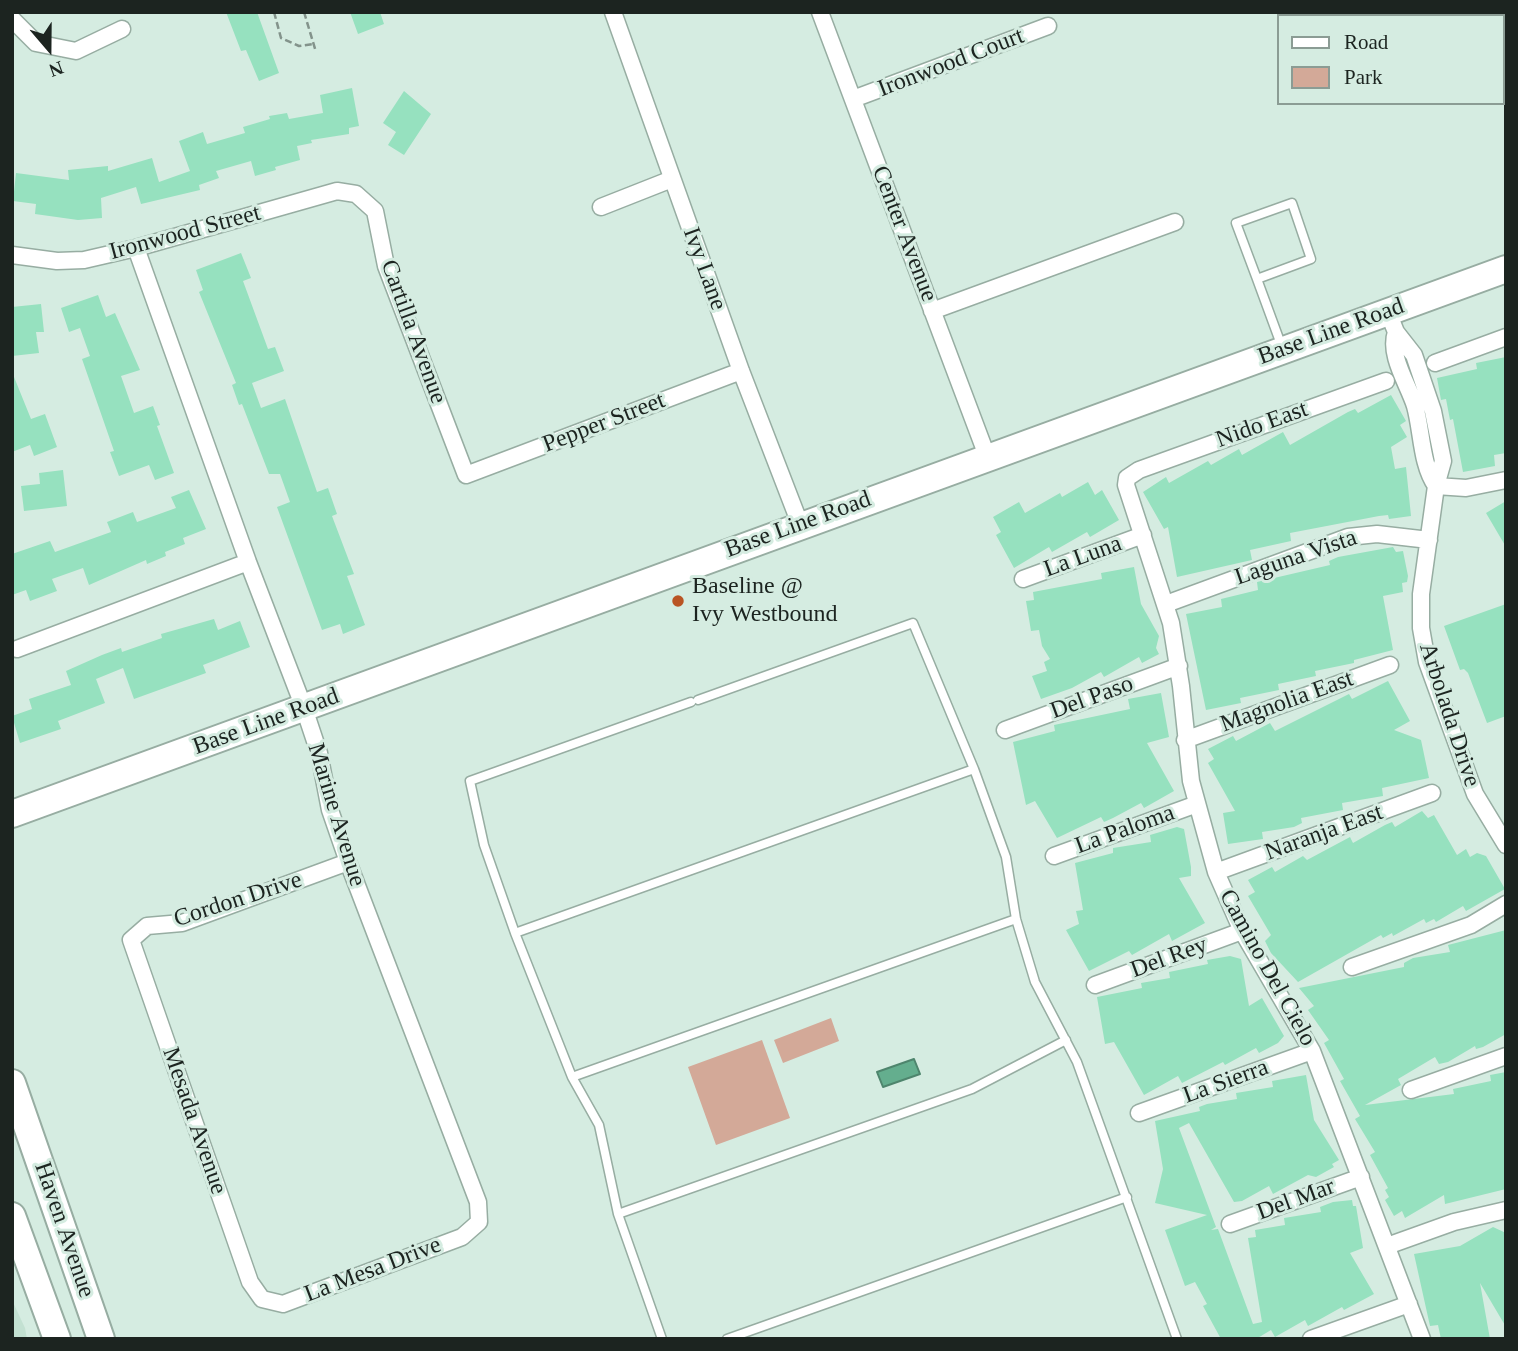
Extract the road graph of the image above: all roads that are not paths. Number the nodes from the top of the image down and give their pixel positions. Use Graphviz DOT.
graph roads {
  1 [pos="613,12"];
  2 [pos="820,12"];
  3 [pos="12,19"];
  4 [pos="1048,26"];
  5 [pos="122,29"];
  6 [pos="853,99"];
  7 [pos="672,178"];
  8 [pos="356,194"];
  9 [pos="601,207"];
  10 [pos="1175,222"];
  11 [pos="136,248"];
  12 [pos="12,255"];
  13 [pos="1506,269"];
  14 [pos="1257,279"];
  15 [pos="933,311"];
  16 [pos="1392,322"];
  17 [pos="1506,337"];
  18 [pos="1283,350"];
  19 [pos="1435,363"];
  20 [pos="741,371"];
  21 [pos="1386,381"];
  22 [pos="987,456"];
  23 [pos="1139,470"];
  24 [pos="466,475"];
  25 [pos="1506,480"];
  26 [pos="1436,486"];
  27 [pos="800,524"];
  28 [pos="1143,535"];
  29 [pos="1429,540"];
  30 [pos="248,562"];
  31 [pos="1023,579"];
  32 [pos="1166,604"];
  33 [pos="17,649"];
  34 [pos="1390,665"];
  35 [pos="1179,666"];
  36 [pos="304,708"];
  37 [pos="1005,730"];
  38 [pos="1185,740"];
  39 [pos="974,769"];
  40 [pos="1432,793"];
  41 [pos="1196,804"];
  42 [pos="12,814"];
  43 [pos="1506,845"];
  44 [pos="1054,856"];
  45 [pos="348,862"];
  46 [pos="1216,872"];
  47 [pos="1506,904"];
  48 [pos="1016,919"];
  49 [pos="1242,931"];
  50 [pos="515,933"];
  51 [pos="131,940"];
  52 [pos="1352,967"];
  53 [pos="1095,985"];
  54 [pos="1066,1040"];
  55 [pos="1312,1051"];
  56 [pos="1506,1056"];
  57 [pos="572,1077"];
  58 [pos="12,1083"];
  59 [pos="1411,1090"];
  60 [pos="1139,1113"];
  61 [pos="1362,1177"];
  62 [pos="1127,1197"];
  63 [pos="1506,1210"];
  64 [pos="618,1214"];
  65 [pos="12,1216"];
  66 [pos="479,1222"];
  67 [pos="1230,1224"];
  68 [pos="1387,1246"];
  69 [pos="262,1299"];
  70 [pos="1409,1304"];
  71 [pos="57,1339"];
  72 [pos="101,1339"];
  73 [pos="662,1339"];
  74 [pos="727,1339"];
  75 [pos="1177,1339"];
  76 [pos="1311,1339"];
  77 [pos="1422,1339"];
  1 -- 7 [label="street, Ivy Lane"];
  2 -- 6 [label="street, Center Avenue"];
  3 -- 5 [label="street"];
  4 -- 6 [label="street, Ironwood Court"];
  6 -- 15 [label="street, Center Avenue"];
  7 -- 9 [label="street"];
  7 -- 20 [label="street, Ivy Lane"];
  8 -- 11 [label="street, Ironwood Street"];
  8 -- 24 [label="street, Cartilla Avenue"];
  10 -- 15 [label="street"];
  11 -- 12 [label="street, Ironwood Street"];
  11 -- 30 [label="street, Marine Avenue"];
  13 -- 16 [label="main road, Base Line Road"];
  14 -- 14 [label="lane"];
  14 -- 18 [label="lane"];
  15 -- 22 [label="street, Center Avenue"];
  16 -- 18 [label="main road, Base Line Road"];
  16 -- 26 [label="street, Arbolada Drive"];
  16 -- 26 [label="street"];
  17 -- 19 [label="street"];
  18 -- 22 [label="main road, Base Line Road"];
  20 -- 24 [label="street, Pepper Street"];
  20 -- 27 [label="street, Ivy Lane"];
  21 -- 23 [label="street, Nido East"];
  22 -- 27 [label="main road, Base Line Road"];
  23 -- 28 [label="street, Camino Del Cielo"];
  25 -- 26 [label="street"];
  26 -- 29 [label="street, Arbolada Drive"];
  27 -- 36 [label="main road, Base Line Road"];
  28 -- 31 [label="street, La Luna"];
  28 -- 32 [label="street, Camino Del Cielo"];
  29 -- 32 [label="street, Laguna Vista"];
  29 -- 43 [label="street, Arbolada Drive"];
  30 -- 33 [label="street"];
  30 -- 36 [label="street, Marine Avenue"];
  32 -- 35 [label="street, Camino Del Cielo"];
  34 -- 38 [label="street, Magnolia East"];
  35 -- 37 [label="street, Del Paso"];
  35 -- 38 [label="street, Camino Del Cielo"];
  36 -- 42 [label="main road, Base Line Road"];
  36 -- 45 [label="street, Marine Avenue"];
  38 -- 41 [label="street, Camino Del Cielo"];
  39 -- 48 [label="lane"];
  39 -- 50 [label="lane"];
  39 -- 50 [label="lane"];
  40 -- 46 [label="street, Naranja East"];
  41 -- 44 [label="street, La Paloma"];
  41 -- 46 [label="street, Camino Del Cielo"];
  45 -- 51 [label="street, Cordon Drive"];
  45 -- 66 [label="street, Marine Avenue"];
  46 -- 49 [label="street, Camino Del Cielo"];
  47 -- 52 [label="street"];
  48 -- 54 [label="lane"];
  48 -- 57 [label="lane"];
  49 -- 53 [label="street, Del Rey"];
  49 -- 55 [label="street, Camino Del Cielo"];
  50 -- 57 [label="lane"];
  51 -- 69 [label="street, Mesada Avenue"];
  54 -- 62 [label="lane"];
  54 -- 64 [label="lane"];
  55 -- 60 [label="street, La Sierra"];
  55 -- 61 [label="street, Camino Del Cielo"];
  56 -- 59 [label="street"];
  57 -- 64 [label="lane"];
  58 -- 72 [label="main road, Haven Avenue"];
  61 -- 67 [label="street, Del Mar"];
  61 -- 68 [label="street, Camino Del Cielo"];
  62 -- 74 [label="lane"];
  62 -- 75 [label="lane"];
  63 -- 68 [label="street"];
  64 -- 73 [label="lane"];
  65 -- 71 [label="main road, Haven Avenue"];
  66 -- 69 [label="street, La Mesa Drive"];
  68 -- 70 [label="street, Camino Del Cielo"];
  70 -- 76 [label="street"];
  70 -- 77 [label="street, Camino Del Cielo"];
}
